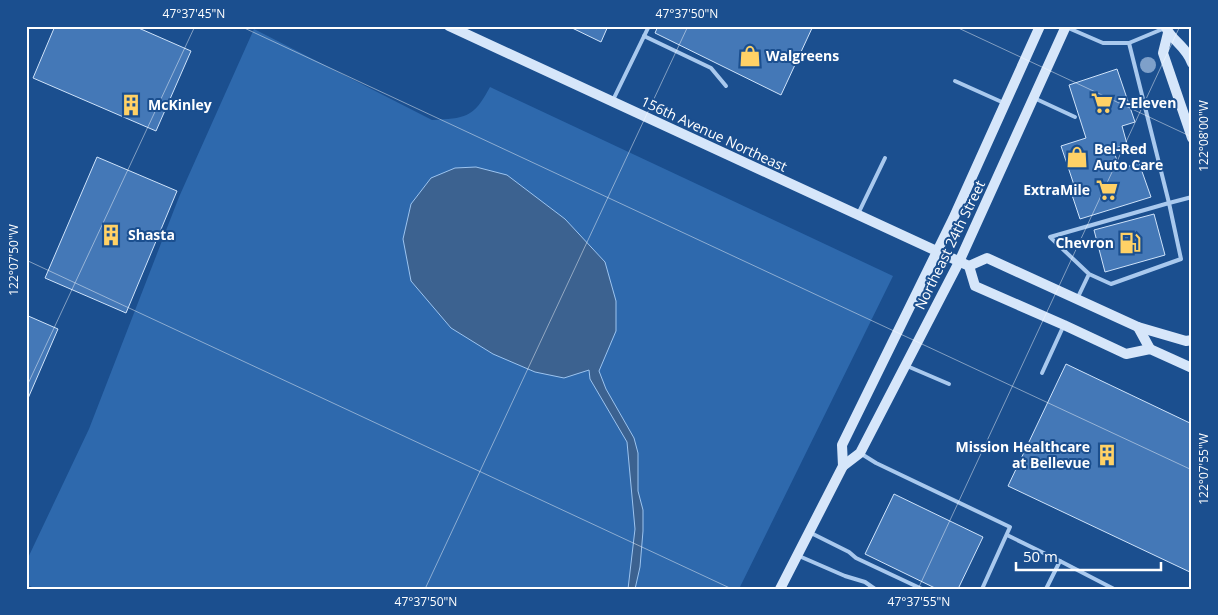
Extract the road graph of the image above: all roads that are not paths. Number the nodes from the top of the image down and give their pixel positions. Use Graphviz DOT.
graph roads {
  1 [pos="449,26"];
  2 [pos="649,26"];
  3 [pos="1040,26"];
  4 [pos="1066,27"];
  5 [pos="1166,29"];
  6 [pos="644,36"];
  7 [pos="1129,43"];
  8 [pos="1191,55"];
  9 [pos="955,81"];
  10 [pos="726,86"];
  11 [pos="1034,98"];
  12 [pos="612,102"];
  13 [pos="1006,104"];
  14 [pos="1075,117"];
  15 [pos="1192,138"];
  16 [pos="885,158"];
  17 [pos="1192,197"];
  18 [pos="1169,203"];
  19 [pos="858,214"];
  20 [pos="938,251"];
  21 [pos="964,264"];
  22 [pos="1089,274"];
  23 [pos="1077,299"];
  24 [pos="1064,325"];
  25 [pos="1138,328"];
  26 [pos="1192,340"];
  27 [pos="1150,349"];
  28 [pos="905,365"];
  29 [pos="1192,368"];
  30 [pos="1042,373"];
  31 [pos="949,384"];
  32 [pos="860,453"];
  33 [pos="843,466"];
  34 [pos="809,532"];
  35 [pos="1007,535"];
  36 [pos="797,555"];
  37 [pos="1060,561"];
  38 [pos="780,589"];
  39 [pos="875,589"];
  40 [pos="922,589"];
  41 [pos="982,589"];
  42 [pos="1046,589"];
  43 [pos="1114,589"];
  1 -- 12 [label="main road, 156th Avenue Northeast"];
  2 -- 6 [label="lane"];
  3 -- 13 [label="main road, Northeast 24th Street"];
  4 -- 7 [label="lane"];
  4 -- 11 [label="main road, Northeast 24th Street"];
  5 -- 7 [label="lane"];
  5 -- 8 [label="main road"];
  5 -- 15 [label="main road"];
  6 -- 10 [label="lane"];
  6 -- 12 [label="lane"];
  7 -- 18 [label="lane"];
  9 -- 13 [label="lane"];
  11 -- 14 [label="lane"];
  11 -- 21 [label="main road, Northeast 24th Street"];
  12 -- 19 [label="main road, 156th Avenue Northeast"];
  13 -- 20 [label="main road, Northeast 24th Street"];
  16 -- 19 [label="lane"];
  17 -- 18 [label="lane"];
  18 -- 22 [label="lane"];
  18 -- 22 [label="lane"];
  19 -- 20 [label="main road, 156th Avenue Northeast"];
  20 -- 21 [label="main road, 156th Avenue Northeast"];
  20 -- 33 [label="main road, Northeast 24th Street"];
  21 -- 23 [label="main road"];
  21 -- 24 [label="main road"];
  21 -- 28 [label="main road, Northeast 24th Street"];
  22 -- 23 [label="lane"];
  23 -- 25 [label="main road"];
  24 -- 27 [label="main road"];
  24 -- 30 [label="lane"];
  25 -- 26 [label="main road"];
  25 -- 27 [label="main road"];
  27 -- 29 [label="main road"];
  28 -- 31 [label="lane"];
  28 -- 32 [label="main road, Northeast 24th Street"];
  32 -- 33 [label="main road, Northeast 24th Street"];
  32 -- 35 [label="lane"];
  33 -- 34 [label="main road, Northeast 24th Street"];
  34 -- 36 [label="main road, Northeast 24th Street"];
  34 -- 40 [label="lane"];
  35 -- 37 [label="lane"];
  35 -- 41 [label="lane"];
  36 -- 38 [label="main road, Northeast 24th Street"];
  36 -- 39 [label="lane"];
  37 -- 42 [label="lane"];
  37 -- 43 [label="lane"];
}
